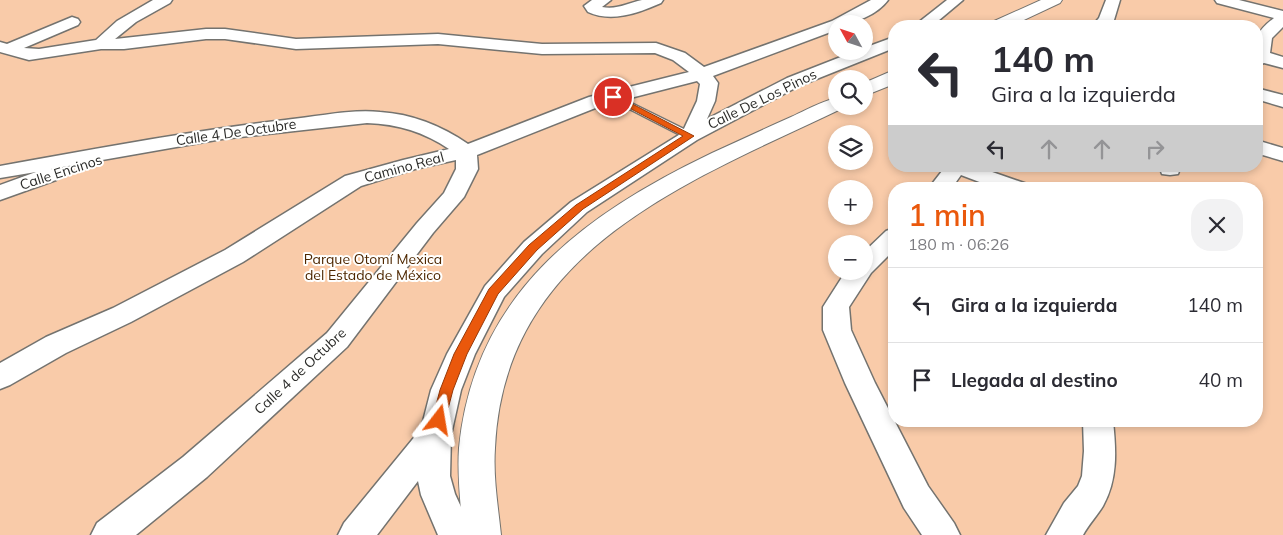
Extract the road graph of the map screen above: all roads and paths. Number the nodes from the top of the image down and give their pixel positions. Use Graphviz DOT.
graph roads {
  1 [pos="165,0"];
  2 [pos="604,0"];
  3 [pos="656,0"];
  4 [pos="881,0"];
  5 [pos="956,0"];
  6 [pos="1054,0"];
  7 [pos="1113,0"];
  8 [pos="1222,0"];
  9 [pos="856,15"];
  10 [pos="1283,18"];
  11 [pos="930,20"];
  12 [pos="1011,20"];
  13 [pos="1106,20"];
  14 [pos="72,22"];
  15 [pos="828,27"];
  16 [pos="1263,40"];
  17 [pos="101,44"];
  18 [pos="888,44"];
  19 [pos="5,48"];
  20 [pos="1263,60"];
  21 [pos="1283,63"];
  22 [pos="702,74"];
  23 [pos="888,79"];
  24 [pos="873,86"];
  25 [pos="1263,95"];
  26 [pos="613,97"];
  27 [pos="1283,101"];
  28 [pos="828,108"];
  29 [pos="690,136"];
  30 [pos="1263,148"];
  31 [pos="122,152"];
  32 [pos="466,152"];
  33 [pos="1283,155"];
  34 [pos="0,172"];
  35 [pos="952,172"];
  36 [pos="973,172"];
  37 [pos="944,182"];
  38 [pos="1000,182"];
  39 [pos="0,193"];
  40 [pos="888,242"];
  41 [pos="873,257"];
  42 [pos="853,280"];
  43 [pos="0,376"];
  44 [pos="1098,427"];
  45 [pos="435,435"];
  46 [pos="109,535"];
  47 [pos="356,535"];
  48 [pos="456,535"];
  49 [pos="482,535"];
  50 [pos="942,535"];
  51 [pos="1064,535"];
  1 -- 17 [label="street"];
  2 -- 3 [label="street"];
  4 -- 9 [label="street, Camino Real"];
  5 -- 11 [label="street"];
  6 -- 12 [label="main road"];
  7 -- 13 [label="street"];
  8 -- 10 [label="street"];
  10 -- 16 [label="street"];
  14 -- 19 [label="street"];
  15 -- 22 [label="street, Camino Real"];
  17 -- 19 [label="street"];
  17 -- 22 [label="street"];
  18 -- 29 [label="street, Calle De Los Pinos"];
  20 -- 21 [label="street"];
  22 -- 26 [label="street, Camino Real"];
  22 -- 29 [label="street"];
  23 -- 24 [label="main road"];
  25 -- 27 [label="street"];
  26 -- 29 [label="lane"];
  26 -- 32 [label="street, Camino Real"];
  28 -- 49 [label="main road"];
  29 -- 45 [label="street, Calle De Los Pinos"];
  30 -- 33 [label="street"];
  31 -- 32 [label="street, Calle 4 De Octubre"];
  31 -- 34 [label="street, Calle 4 De Octubre"];
  31 -- 39 [label="street, Calle Encinos"];
  32 -- 43 [label="street, Camino Real"];
  32 -- 46 [label="street, Calle 4 de Octubre"];
  35 -- 37 [label="street"];
  36 -- 38 [label="street"];
  40 -- 41 [label="street"];
  42 -- 50 [label="street"];
  44 -- 51 [label="street"];
  45 -- 47 [label="street"];
  45 -- 48 [label="street, Calle De Los Pinos"];
}
